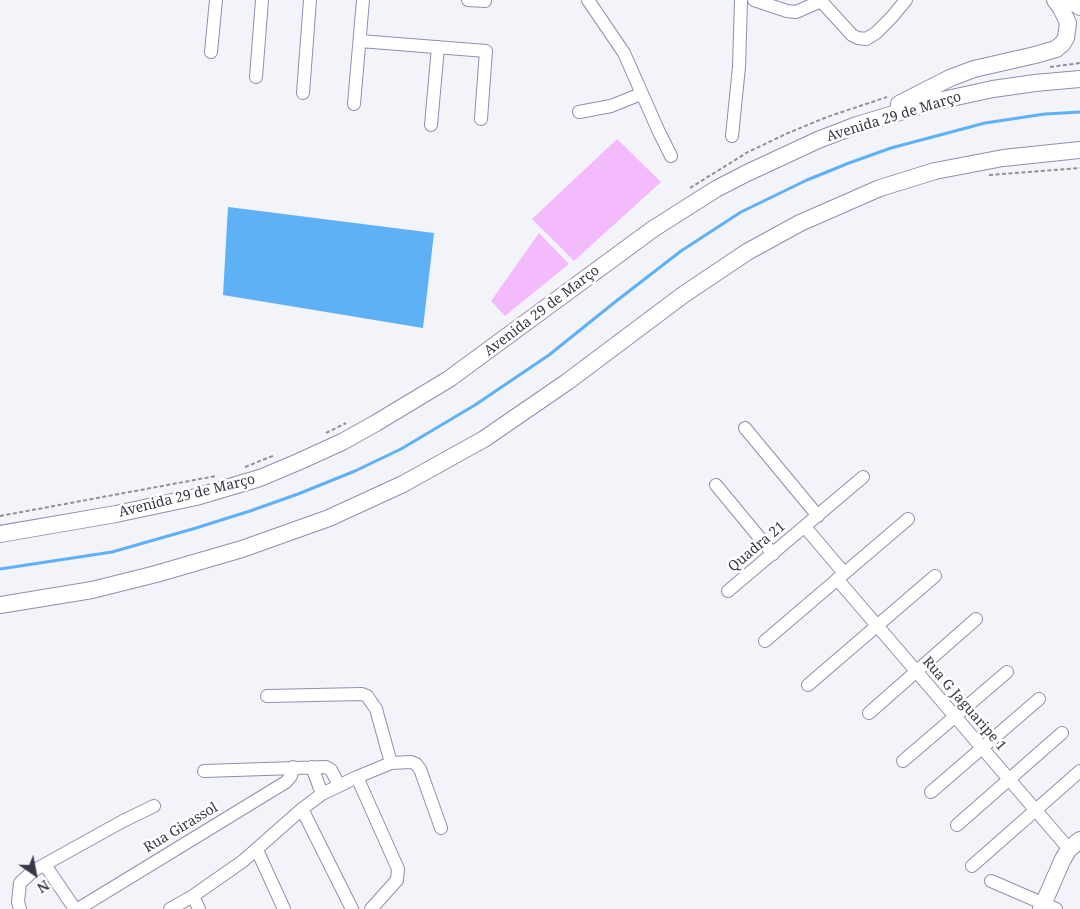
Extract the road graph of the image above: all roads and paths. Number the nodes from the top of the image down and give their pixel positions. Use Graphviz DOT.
graph roads {
  1 [pos="216,0"];
  2 [pos="262,0"];
  3 [pos="310,0"];
  4 [pos="363,0"];
  5 [pos="468,0"];
  6 [pos="588,0"];
  7 [pos="741,0"];
  8 [pos="754,0"];
  9 [pos="906,0"];
  10 [pos="1055,0"];
  11 [pos="1069,0"];
  12 [pos="485,1"];
  13 [pos="820,1"];
  14 [pos="1080,7"];
  15 [pos="1080,30"];
  16 [pos="360,41"];
  17 [pos="1062,44"];
  18 [pos="438,47"];
  19 [pos="210,52"];
  20 [pos="1080,63"];
  21 [pos="1045,68"];
  22 [pos="256,77"];
  23 [pos="1080,79"];
  24 [pos="303,93"];
  25 [pos="642,94"];
  26 [pos="890,96"];
  27 [pos="354,104"];
  28 [pos="579,112"];
  29 [pos="481,119"];
  30 [pos="431,125"];
  31 [pos="857,125"];
  32 [pos="732,136"];
  33 [pos="1080,150"];
  34 [pos="1050,153"];
  35 [pos="1080,155"];
  36 [pos="672,156"];
  37 [pos="690,188"];
  38 [pos="348,422"];
  39 [pos="745,428"];
  40 [pos="323,434"];
  41 [pos="278,454"];
  42 [pos="244,468"];
  43 [pos="216,476"];
  44 [pos="863,477"];
  45 [pos="716,485"];
  46 [pos="0,516"];
  47 [pos="818,516"];
  48 [pos="908,519"];
  49 [pos="805,526"];
  50 [pos="0,534"];
  51 [pos="773,554"];
  52 [pos="840,576"];
  53 [pos="935,576"];
  54 [pos="728,591"];
  55 [pos="0,605"];
  56 [pos="976,619"];
  57 [pos="877,626"];
  58 [pos="765,641"];
  59 [pos="916,671"];
  60 [pos="1006,672"];
  61 [pos="808,685"];
  62 [pos="267,696"];
  63 [pos="1039,700"];
  64 [pos="869,713"];
  65 [pos="955,716"];
  66 [pos="1062,732"];
  67 [pos="982,748"];
  68 [pos="903,761"];
  69 [pos="391,763"];
  70 [pos="293,767"];
  71 [pos="312,767"];
  72 [pos="204,771"];
  73 [pos="1080,771"];
  74 [pos="357,776"];
  75 [pos="1009,778"];
  76 [pos="339,785"];
  77 [pos="931,792"];
  78 [pos="322,794"];
  79 [pos="154,806"];
  80 [pos="302,809"];
  81 [pos="1036,810"];
  82 [pos="957,825"];
  83 [pos="441,828"];
  84 [pos="1075,844"];
  85 [pos="257,850"];
  86 [pos="44,865"];
  87 [pos="972,866"];
  88 [pos="991,882"];
  89 [pos="193,896"];
  90 [pos="1047,907"];
  91 [pos="20,909"];
  92 [pos="77,909"];
  93 [pos="170,909"];
  94 [pos="199,909"];
  95 [pos="284,909"];
  96 [pos="352,909"];
  97 [pos="371,909"];
  1 -- 19 [label="street"];
  2 -- 22 [label="street"];
  3 -- 24 [label="street"];
  4 -- 16 [label="street"];
  5 -- 12 [label="street"];
  6 -- 25 [label="street"];
  7 -- 32 [label="street"];
  8 -- 13 [label="street"];
  9 -- 13 [label="street"];
  10 -- 17 [label="main road"];
  11 -- 14 [label="main road"];
  15 -- 17 [label="main road"];
  16 -- 18 [label="street"];
  16 -- 27 [label="street"];
  17 -- 31 [label="main road"];
  18 -- 29 [label="street"];
  18 -- 30 [label="street"];
  20 -- 21 [label="path"];
  23 -- 31 [label="main road, Avenida 29 de Março"];
  25 -- 28 [label="street"];
  25 -- 36 [label="street"];
  26 -- 37 [label="path"];
  31 -- 50 [label="main road, Avenida 29 de Março"];
  33 -- 34 [label="main road"];
  34 -- 35 [label="main road"];
  34 -- 55 [label="main road"];
  38 -- 40 [label="path"];
  39 -- 47 [label="street"];
  41 -- 42 [label="path"];
  43 -- 46 [label="path"];
  44 -- 47 [label="street, Quadra 21"];
  45 -- 51 [label="street"];
  47 -- 49 [label="street, Quadra 21"];
  48 -- 52 [label="street"];
  49 -- 51 [label="street, Quadra 21"];
  49 -- 52 [label="street, Rua G Jaguaripe 1"];
  51 -- 54 [label="street, Quadra 21"];
  52 -- 57 [label="street, Rua G Jaguaripe 1"];
  52 -- 58 [label="street"];
  53 -- 57 [label="street"];
  56 -- 59 [label="street"];
  57 -- 59 [label="street, Rua G Jaguaripe 1"];
  57 -- 61 [label="street"];
  59 -- 64 [label="street"];
  59 -- 65 [label="street, Rua G Jaguaripe 1"];
  60 -- 65 [label="street"];
  62 -- 69 [label="street"];
  63 -- 67 [label="street"];
  65 -- 67 [label="street, Rua G Jaguaripe 1"];
  65 -- 68 [label="street"];
  66 -- 75 [label="street"];
  67 -- 75 [label="street, Rua G Jaguaripe 1"];
  67 -- 77 [label="street"];
  69 -- 74 [label="street"];
  69 -- 83 [label="street"];
  70 -- 71 [label="street"];
  70 -- 72 [label="street"];
  70 -- 92 [label="street, Rua Girassol"];
  71 -- 76 [label="street"];
  71 -- 78 [label="street"];
  73 -- 81 [label="street"];
  74 -- 76 [label="street"];
  74 -- 97 [label="street"];
  75 -- 81 [label="street, Rua G Jaguaripe 1"];
  75 -- 82 [label="street"];
  76 -- 78 [label="street"];
  78 -- 80 [label="street"];
  79 -- 86 [label="street"];
  80 -- 85 [label="street"];
  80 -- 96 [label="street"];
  81 -- 84 [label="street, Rua G Jaguaripe 1"];
  81 -- 87 [label="street"];
  84 -- 90 [label="main road"];
  85 -- 89 [label="street"];
  85 -- 95 [label="street"];
  86 -- 91 [label="street"];
  86 -- 92 [label="street"];
  88 -- 90 [label="street"];
  89 -- 93 [label="street"];
  89 -- 94 [label="street"];
}
